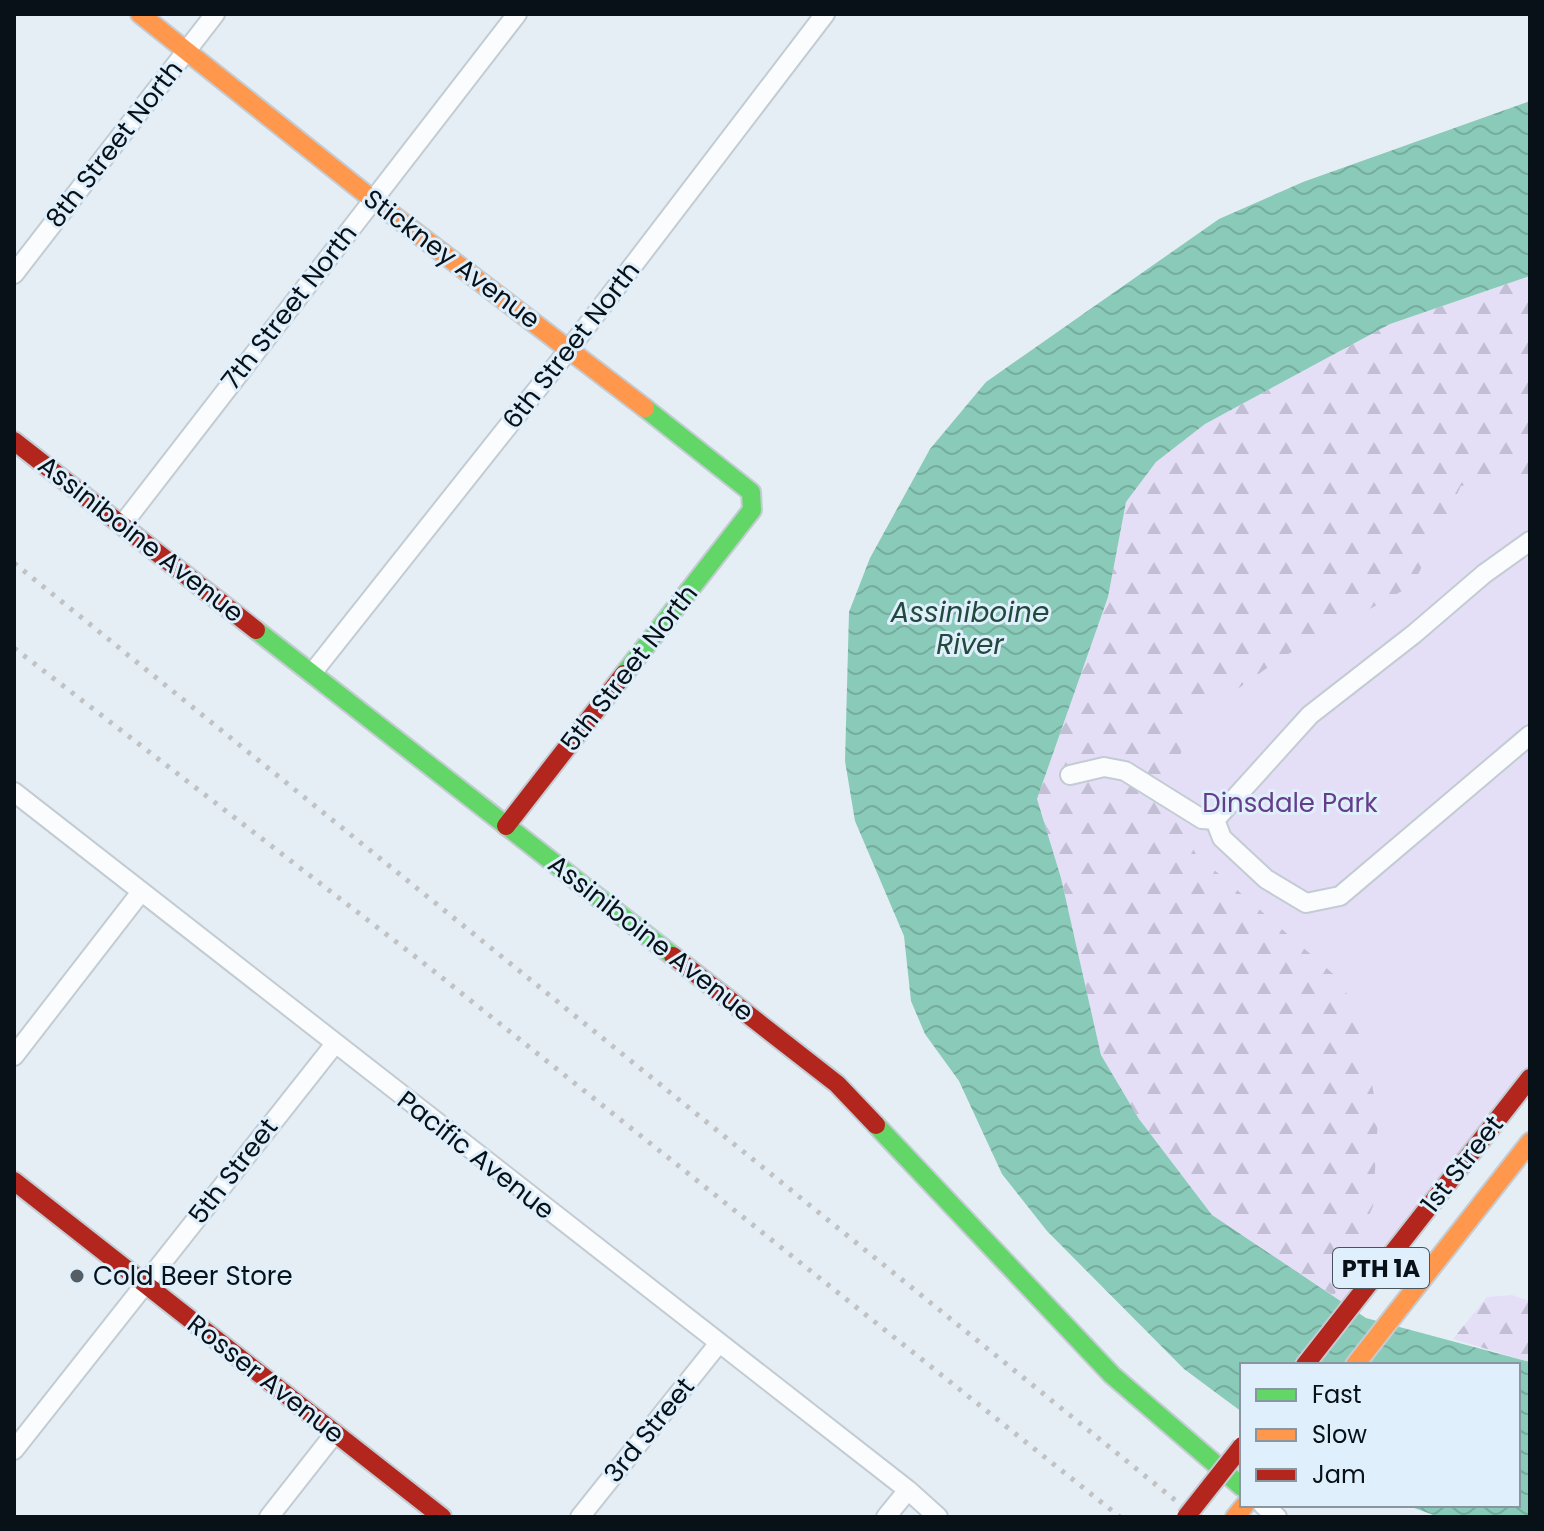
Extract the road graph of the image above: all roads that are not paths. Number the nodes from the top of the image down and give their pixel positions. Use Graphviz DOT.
graph roads {
  1 [pos="140,14"];
  2 [pos="215,14"];
  3 [pos="517,14"];
  4 [pos="825,14"];
  5 [pos="187,50"];
  6 [pos="372,199"];
  7 [pos="14,274"];
  8 [pos="570,348"];
  9 [pos="14,441"];
  10 [pos="752,510"];
  11 [pos="122,525"];
  12 [pos="1530,541"];
  13 [pos="313,672"];
  14 [pos="1530,735"];
  15 [pos="1070,775"];
  16 [pos="14,792"];
  17 [pos="1215,820"];
  18 [pos="506,826"];
  19 [pos="141,892"];
  20 [pos="334,1045"];
  21 [pos="14,1056"];
  22 [pos="1530,1078"];
  23 [pos="1530,1142"];
  24 [pos="14,1181"];
  25 [pos="145,1284"];
  26 [pos="719,1343"];
  27 [pos="1307,1363"];
  28 [pos="1357,1363"];
  29 [pos="335,1433"];
  30 [pos="1240,1449"];
  31 [pos="14,1450"];
  32 [pos="1240,1485"];
  33 [pos="908,1490"];
  34 [pos="269,1517"];
  35 [pos="442,1517"];
  36 [pos="580,1517"];
  37 [pos="886,1517"];
  38 [pos="938,1517"];
  39 [pos="1186,1517"];
  1 -- 5 [label="street, Stickney Avenue"];
  2 -- 5 [label="street, 8th Street North"];
  3 -- 6 [label="street, 7th Street North"];
  4 -- 8 [label="street, 6th Street North"];
  5 -- 6 [label="street, Stickney Avenue"];
  5 -- 7 [label="street, 8th Street North"];
  6 -- 8 [label="street, Stickney Avenue"];
  6 -- 11 [label="street, 7th Street North"];
  8 -- 10 [label="street, Stickney Avenue"];
  8 -- 13 [label="street, 6th Street North"];
  9 -- 11 [label="street, Assiniboine Avenue"];
  10 -- 18 [label="street, 5th Street North"];
  11 -- 13 [label="street, Assiniboine Avenue"];
  12 -- 17 [label="street"];
  13 -- 18 [label="street, Assiniboine Avenue"];
  14 -- 17 [label="street"];
  15 -- 17 [label="street"];
  16 -- 19 [label="street, Pacific Avenue"];
  18 -- 32 [label="street, Assiniboine Avenue"];
  19 -- 20 [label="street, Pacific Avenue"];
  19 -- 21 [label="street"];
  20 -- 25 [label="street, 5th Street"];
  20 -- 26 [label="street, Pacific Avenue"];
  22 -- 27 [label="street, 1st Street / PTH 1A"];
  23 -- 28 [label="street, 1st Street / PTH 1A"];
  24 -- 25 [label="street, Rosser Avenue"];
  25 -- 29 [label="street, Rosser Avenue"];
  25 -- 31 [label="street, 5th Street"];
  26 -- 33 [label="street, Pacific Avenue"];
  26 -- 36 [label="street, 3rd Street"];
  29 -- 34 [label="street"];
  29 -- 35 [label="street, Rosser Avenue"];
  30 -- 39 [label="street, bridge"];
  33 -- 37 [label="street"];
  33 -- 38 [label="street, Pacific Avenue"];
}
